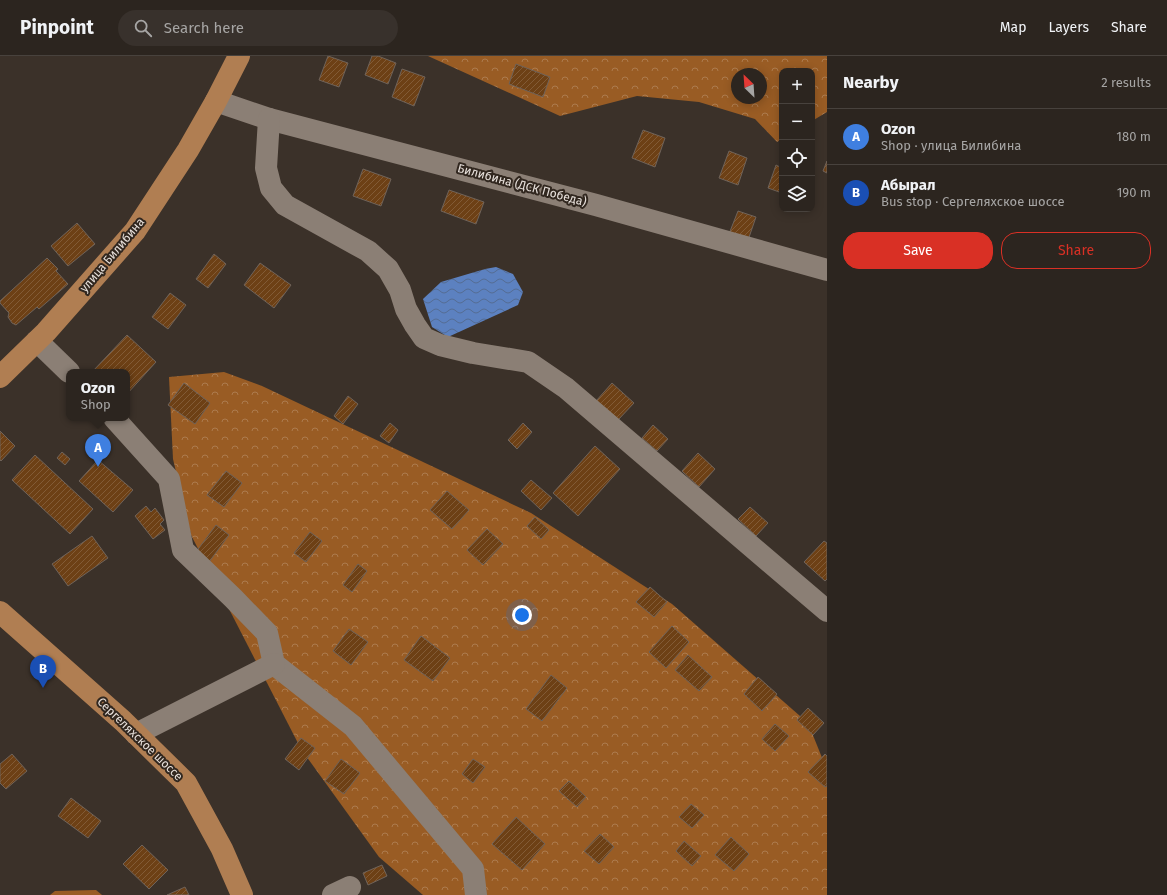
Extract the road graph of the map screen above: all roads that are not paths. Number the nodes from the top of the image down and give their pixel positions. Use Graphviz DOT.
graph roads {
  1 [pos="239,56"];
  2 [pos="216,102"];
  3 [pos="269,118"];
  4 [pos="827,270"];
  5 [pos="37,341"];
  6 [pos="66,369"];
  7 [pos="0,377"];
  8 [pos="117,421"];
  9 [pos="827,611"];
  10 [pos="0,612"];
  11 [pos="274,664"];
  12 [pos="136,734"];
  13 [pos="242,895"];
  14 [pos="476,895"];
  1 -- 2 [label="main road, улица Билибина"];
  2 -- 3 [label="street, Билибина (ДСК Победа)"];
  2 -- 5 [label="main road, улица Билибина"];
  3 -- 4 [label="street, Билибина (ДСК Победа)"];
  3 -- 9 [label="street"];
  5 -- 6 [label="street"];
  5 -- 7 [label="main road, улица Билибина"];
  8 -- 11 [label="street"];
  10 -- 12 [label="main road, Сергеляхское шоссе"];
  11 -- 12 [label="street"];
  11 -- 14 [label="street"];
  12 -- 13 [label="main road, Сергеляхское шоссе"];
}
